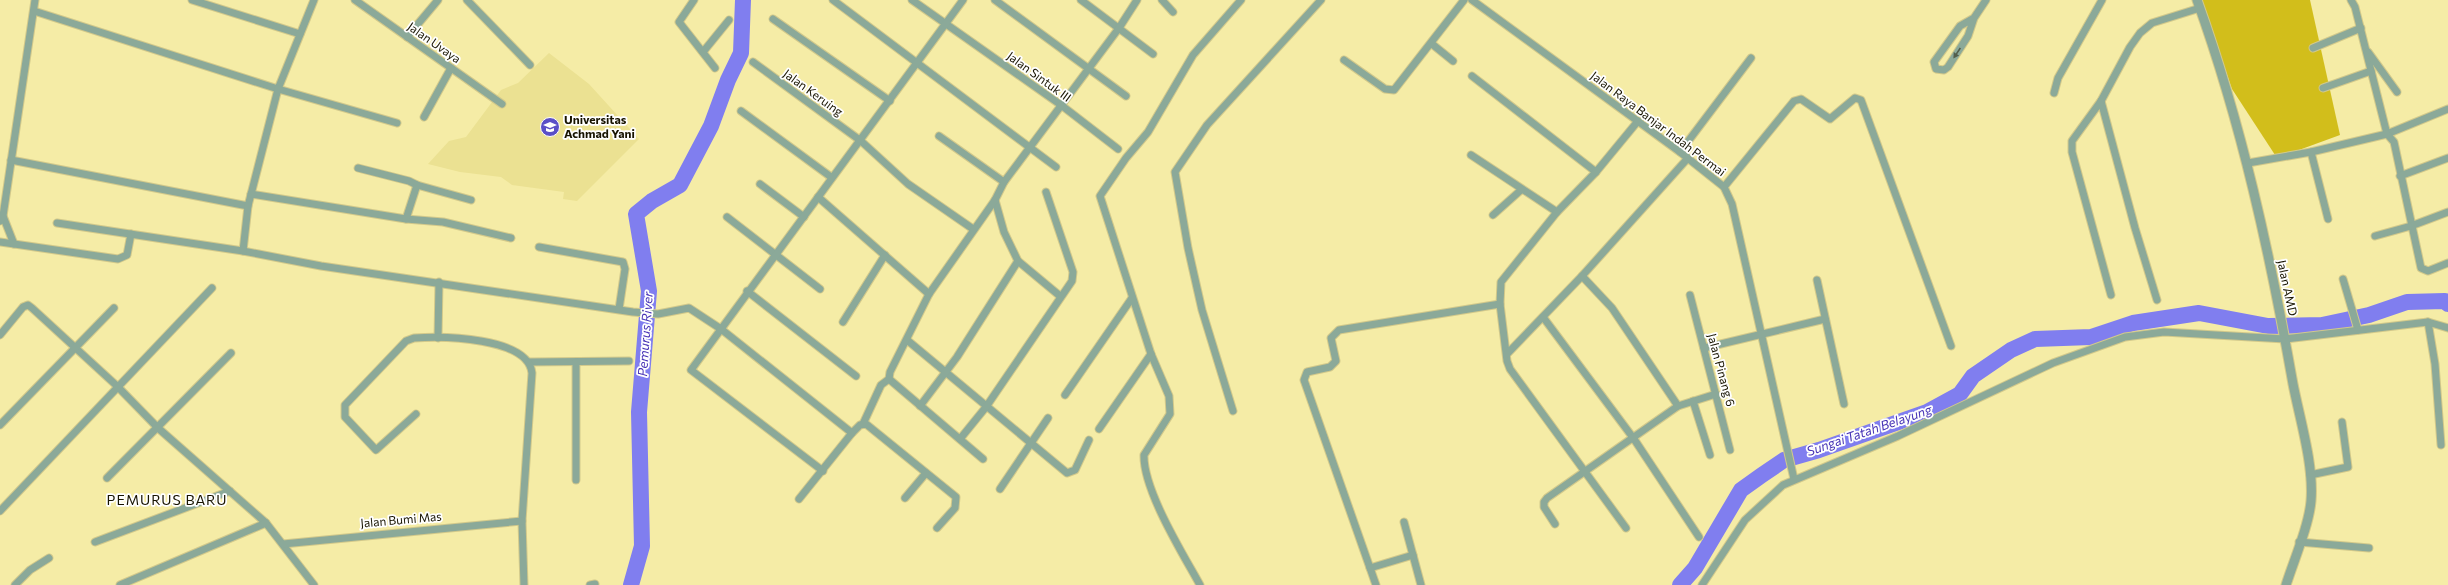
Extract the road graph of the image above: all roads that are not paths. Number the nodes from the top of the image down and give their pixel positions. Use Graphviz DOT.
graph roads {
  1 [pos="35,0"];
  2 [pos="192,0"];
  3 [pos="314,0"];
  4 [pos="355,0"];
  5 [pos="438,0"];
  6 [pos="467,0"];
  7 [pos="694,0"];
  8 [pos="833,0"];
  9 [pos="912,0"];
  10 [pos="963,0"];
  11 [pos="995,0"];
  12 [pos="1081,0"];
  13 [pos="1137,0"];
  14 [pos="1162,0"];
  15 [pos="1241,0"];
  16 [pos="1321,0"];
  17 [pos="1464,0"];
  18 [pos="1472,0"];
  19 [pos="1986,0"];
  20 [pos="2102,0"];
  21 [pos="2351,0"];
  22 [pos="2199,4"];
  23 [pos="34,11"];
  24 [pos="1173,12"];
  25 [pos="1974,18"];
  26 [pos="773,19"];
  27 [pos="729,20"];
  28 [pos="945,23"];
  29 [pos="1119,28"];
  30 [pos="2360,28"];
  31 [pos="300,34"];
  32 [pos="407,37"];
  33 [pos="1432,44"];
  34 [pos="2313,48"];
  35 [pos="2366,49"];
  36 [pos="703,52"];
  37 [pos="1153,54"];
  38 [pos="1750,58"];
  39 [pos="1344,60"];
  40 [pos="1453,61"];
  41 [pos="753,62"];
  42 [pos="918,63"];
  43 [pos="530,64"];
  44 [pos="451,68"];
  45 [pos="715,68"];
  46 [pos="1089,69"];
  47 [pos="2371,71"];
  48 [pos="1472,76"];
  49 [pos="2323,88"];
  50 [pos="278,89"];
  51 [pos="2397,92"];
  52 [pos="2054,93"];
  53 [pos="1126,96"];
  54 [pos="890,101"];
  55 [pos="2101,101"];
  56 [pos="502,104"];
  57 [pos="1061,105"];
  58 [pos="2448,109"];
  59 [pos="741,112"];
  60 [pos="424,117"];
  61 [pos="1638,121"];
  62 [pos="397,123"];
  63 [pos="2387,134"];
  64 [pos="939,136"];
  65 [pos="861,141"];
  66 [pos="1031,147"];
  67 [pos="1118,150"];
  68 [pos="1680,152"];
  69 [pos="2311,152"];
  70 [pos="1471,155"];
  71 [pos="1688,158"];
  72 [pos="2448,158"];
  73 [pos="12,160"];
  74 [pos="2248,163"];
  75 [pos="1056,167"];
  76 [pos="358,168"];
  77 [pos="1596,172"];
  78 [pos="2400,176"];
  79 [pos="831,177"];
  80 [pos="1004,182"];
  81 [pos="760,184"];
  82 [pos="417,186"];
  83 [pos="1724,188"];
  84 [pos="1521,190"];
  85 [pos="1046,192"];
  86 [pos="251,194"];
  87 [pos="818,197"];
  88 [pos="470,200"];
  89 [pos="995,200"];
  90 [pos="248,206"];
  91 [pos="1557,212"];
  92 [pos="2448,212"];
  93 [pos="1493,214"];
  94 [pos="727,217"];
  95 [pos="804,217"];
  96 [pos="1,219"];
  97 [pos="406,219"];
  98 [pos="2328,219"];
  99 [pos="57,223"];
  100 [pos="2411,226"];
  101 [pos="973,229"];
  102 [pos="131,234"];
  103 [pos="2375,236"];
  104 [pos="512,238"];
  105 [pos="0,242"];
  106 [pos="14,244"];
  107 [pos="539,247"];
  108 [pos="243,251"];
  109 [pos="775,255"];
  110 [pos="885,255"];
  111 [pos="1018,261"];
  112 [pos="2448,264"];
  113 [pos="1582,276"];
  114 [pos="2343,278"];
  115 [pos="1817,280"];
  116 [pos="439,282"];
  117 [pos="212,288"];
  118 [pos="820,289"];
  119 [pos="747,291"];
  120 [pos="929,294"];
  121 [pos="1690,295"];
  122 [pos="2111,295"];
  123 [pos="1060,296"];
  124 [pos="1132,298"];
  125 [pos="2157,300"];
  126 [pos="1500,304"];
  127 [pos="114,308"];
  128 [pos="619,309"];
  129 [pos="1543,317"];
  130 [pos="1825,319"];
  131 [pos="843,322"];
  132 [pos="2428,322"];
  133 [pos="2448,328"];
  134 [pos="721,329"];
  135 [pos="2358,330"];
  136 [pos="0,335"];
  137 [pos="1763,335"];
  138 [pos="2285,336"];
  139 [pos="438,338"];
  140 [pos="907,340"];
  141 [pos="1951,346"];
  142 [pos="75,348"];
  143 [pos="1704,348"];
  144 [pos="232,353"];
  145 [pos="1151,354"];
  146 [pos="1506,354"];
  147 [pos="628,361"];
  148 [pos="529,362"];
  149 [pos="576,362"];
  150 [pos="945,373"];
  151 [pos="856,376"];
  152 [pos="889,379"];
  153 [pos="117,386"];
  154 [pos="1065,394"];
  155 [pos="1716,394"];
  156 [pos="1693,401"];
  157 [pos="1844,404"];
  158 [pos="920,406"];
  159 [pos="986,406"];
  160 [pos="1678,406"];
  161 [pos="1233,411"];
  162 [pos="416,414"];
  163 [pos="1048,418"];
  164 [pos="2342,422"];
  165 [pos="863,424"];
  166 [pos="0,425"];
  167 [pos="158,428"];
  168 [pos="1099,429"];
  169 [pos="852,433"];
  170 [pos="960,439"];
  171 [pos="1634,439"];
  172 [pos="1089,440"];
  173 [pos="1030,444"];
  174 [pos="2441,445"];
  175 [pos="1730,450"];
  176 [pos="1710,454"];
  177 [pos="983,459"];
  178 [pos="823,471"];
  179 [pos="1586,472"];
  180 [pos="926,473"];
  181 [pos="2310,476"];
  182 [pos="107,478"];
  183 [pos="576,480"];
  184 [pos="1794,480"];
  185 [pos="1000,489"];
  186 [pos="230,491"];
  187 [pos="905,498"];
  188 [pos="799,499"];
  189 [pos="0,511"];
  190 [pos="522,521"];
  191 [pos="1404,522"];
  192 [pos="266,523"];
  193 [pos="1555,524"];
  194 [pos="937,528"];
  195 [pos="1626,528"];
  196 [pos="1699,537"];
  197 [pos="95,542"];
  198 [pos="2299,542"];
  199 [pos="283,544"];
  200 [pos="2369,548"];
  201 [pos="1413,555"];
  202 [pos="49,558"];
  203 [pos="1370,568"];
  204 [pos="15,585"];
  205 [pos="120,585"];
  206 [pos="314,585"];
  207 [pos="524,585"];
  208 [pos="1200,585"];
  209 [pos="1376,585"];
  210 [pos="1421,585"];
  211 [pos="1702,585"];
  212 [pos="2286,585"];
  1 -- 23 [label="street"];
  2 -- 31 [label="street"];
  3 -- 31 [label="street"];
  4 -- 32 [label="street, Jalan Uvaya"];
  5 -- 32 [label="street"];
  6 -- 43 [label="street"];
  7 -- 36 [label="street"];
  8 -- 42 [label="street"];
  9 -- 28 [label="street, Jalan Sintuk III"];
  10 -- 28 [label="street"];
  11 -- 46 [label="street"];
  12 -- 29 [label="street"];
  13 -- 29 [label="street"];
  14 -- 24 [label="street"];
  15 -- 124 [label="street"];
  16 -- 161 [label="street"];
  17 -- 33 [label="street"];
  18 -- 61 [label="street, Jalan Raya Banjar Indah Permai"];
  19 -- 25 [label="street"];
  20 -- 52 [label="street"];
  21 -- 30 [label="street"];
  22 -- 55 [label="street"];
  22 -- 74 [label="street, Jalan AMD"];
  23 -- 50 [label="street"];
  23 -- 73 [label="street"];
  25 -- 25 [label="street, one-way"];
  26 -- 54 [label="street"];
  27 -- 36 [label="street"];
  28 -- 42 [label="street"];
  28 -- 57 [label="street, Jalan Sintuk III"];
  29 -- 37 [label="street"];
  29 -- 46 [label="street"];
  30 -- 34 [label="street"];
  30 -- 35 [label="street"];
  31 -- 50 [label="street"];
  32 -- 44 [label="street, Jalan Uvaya"];
  33 -- 39 [label="street"];
  33 -- 40 [label="street"];
  35 -- 47 [label="street"];
  35 -- 51 [label="street"];
  36 -- 45 [label="street"];
  38 -- 68 [label="street"];
  41 -- 65 [label="street, Jalan Keruing"];
  42 -- 54 [label="street"];
  42 -- 66 [label="street"];
  44 -- 56 [label="street, Jalan Uvaya"];
  44 -- 60 [label="street"];
  46 -- 53 [label="street"];
  46 -- 57 [label="street"];
  47 -- 49 [label="street"];
  47 -- 63 [label="street"];
  48 -- 77 [label="street"];
  50 -- 62 [label="street"];
  50 -- 86 [label="street"];
  54 -- 65 [label="street"];
  55 -- 122 [label="street"];
  55 -- 125 [label="street"];
  57 -- 66 [label="street"];
  57 -- 67 [label="street, Jalan Sintuk III"];
  58 -- 63 [label="street"];
  59 -- 79 [label="street"];
  61 -- 68 [label="street, Jalan Raya Banjar Indah Permai"];
  61 -- 77 [label="street"];
  63 -- 69 [label="street"];
  63 -- 78 [label="street"];
  64 -- 80 [label="street"];
  65 -- 79 [label="street"];
  65 -- 101 [label="street, Jalan Keruing"];
  66 -- 75 [label="street"];
  66 -- 80 [label="street"];
  68 -- 71 [label="street, Jalan Raya Banjar Indah Permai"];
  69 -- 74 [label="street"];
  69 -- 98 [label="street"];
  70 -- 84 [label="street"];
  71 -- 83 [label="street, Jalan Raya Banjar Indah Permai"];
  71 -- 113 [label="street"];
  72 -- 78 [label="street"];
  73 -- 90 [label="street"];
  73 -- 96 [label="street"];
  74 -- 138 [label="street, Jalan AMD"];
  76 -- 82 [label="street"];
  77 -- 91 [label="street"];
  78 -- 100 [label="street"];
  79 -- 87 [label="street"];
  80 -- 89 [label="street"];
  81 -- 95 [label="street"];
  82 -- 88 [label="street"];
  82 -- 97 [label="street"];
  83 -- 137 [label="street, Jalan Raya Banjar Indah Permai"];
  83 -- 141 [label="street"];
  84 -- 91 [label="street"];
  84 -- 93 [label="street"];
  85 -- 123 [label="street"];
  86 -- 90 [label="street"];
  86 -- 97 [label="street"];
  87 -- 95 [label="street"];
  87 -- 110 [label="street"];
  89 -- 101 [label="street"];
  89 -- 111 [label="street"];
  90 -- 108 [label="street"];
  91 -- 126 [label="street"];
  92 -- 100 [label="street"];
  94 -- 109 [label="street"];
  95 -- 109 [label="street"];
  96 -- 106 [label="street"];
  97 -- 104 [label="street"];
  99 -- 102 [label="street"];
  100 -- 103 [label="street"];
  100 -- 112 [label="street"];
  101 -- 120 [label="street"];
  102 -- 106 [label="street"];
  102 -- 108 [label="street"];
  105 -- 106 [label="street"];
  107 -- 128 [label="street"];
  108 -- 116 [label="street"];
  109 -- 118 [label="street"];
  109 -- 119 [label="street"];
  110 -- 120 [label="street"];
  110 -- 131 [label="street"];
  111 -- 123 [label="street"];
  111 -- 150 [label="street"];
  113 -- 129 [label="street"];
  113 -- 160 [label="street"];
  114 -- 135 [label="street"];
  115 -- 130 [label="street"];
  116 -- 128 [label="street"];
  116 -- 139 [label="street"];
  117 -- 153 [label="street"];
  119 -- 134 [label="street"];
  119 -- 151 [label="street"];
  120 -- 140 [label="street"];
  121 -- 143 [label="street, Jalan Pinang 6"];
  123 -- 159 [label="street"];
  124 -- 145 [label="street"];
  124 -- 154 [label="street"];
  126 -- 146 [label="street"];
  126 -- 203 [label="street"];
  127 -- 142 [label="street"];
  128 -- 134 [label="street"];
  129 -- 146 [label="street"];
  129 -- 171 [label="street"];
  130 -- 137 [label="street"];
  130 -- 157 [label="street"];
  132 -- 133 [label="street"];
  132 -- 135 [label="street"];
  132 -- 174 [label="street"];
  134 -- 169 [label="street"];
  134 -- 178 [label="street"];
  135 -- 138 [label="street"];
  136 -- 142 [label="street"];
  137 -- 143 [label="street"];
  137 -- 184 [label="street, Jalan Raya Banjar Indah Permai"];
  138 -- 181 [label="street, Jalan AMD"];
  138 -- 184 [label="street"];
  139 -- 148 [label="street"];
  139 -- 162 [label="street"];
  140 -- 150 [label="street"];
  140 -- 152 [label="street"];
  142 -- 153 [label="street"];
  142 -- 166 [label="street"];
  143 -- 155 [label="street, Jalan Pinang 6"];
  144 -- 167 [label="street"];
  145 -- 168 [label="street"];
  145 -- 208 [label="street"];
  146 -- 179 [label="street"];
  147 -- 149 [label="street"];
  148 -- 149 [label="street"];
  148 -- 190 [label="street"];
  149 -- 183 [label="street"];
  150 -- 158 [label="street"];
  150 -- 159 [label="street"];
  152 -- 158 [label="street"];
  152 -- 165 [label="street"];
  153 -- 167 [label="street"];
  153 -- 189 [label="street"];
  155 -- 156 [label="street"];
  155 -- 175 [label="street, Jalan Pinang 6"];
  156 -- 160 [label="street"];
  156 -- 176 [label="street"];
  158 -- 170 [label="street"];
  159 -- 170 [label="street"];
  159 -- 173 [label="street"];
  160 -- 171 [label="street"];
  163 -- 173 [label="street"];
  164 -- 181 [label="street"];
  165 -- 169 [label="street"];
  165 -- 180 [label="street"];
  167 -- 182 [label="street"];
  167 -- 186 [label="street"];
  169 -- 178 [label="street"];
  170 -- 177 [label="street"];
  171 -- 179 [label="street"];
  171 -- 196 [label="street"];
  172 -- 173 [label="street"];
  173 -- 185 [label="street"];
  178 -- 188 [label="street"];
  179 -- 193 [label="street"];
  179 -- 195 [label="street"];
  180 -- 187 [label="street"];
  180 -- 194 [label="street"];
  181 -- 198 [label="street, Jalan AMD"];
  184 -- 211 [label="street"];
  186 -- 192 [label="street"];
  186 -- 197 [label="street"];
  190 -- 199 [label="street, Jalan Bumi Mas"];
  190 -- 207 [label="street"];
  191 -- 201 [label="street"];
  192 -- 199 [label="street"];
  192 -- 205 [label="street"];
  198 -- 200 [label="street"];
  198 -- 212 [label="street, Jalan AMD"];
  199 -- 206 [label="street"];
  201 -- 203 [label="street"];
  201 -- 210 [label="street"];
  202 -- 204 [label="street"];
  203 -- 209 [label="street"];
}
